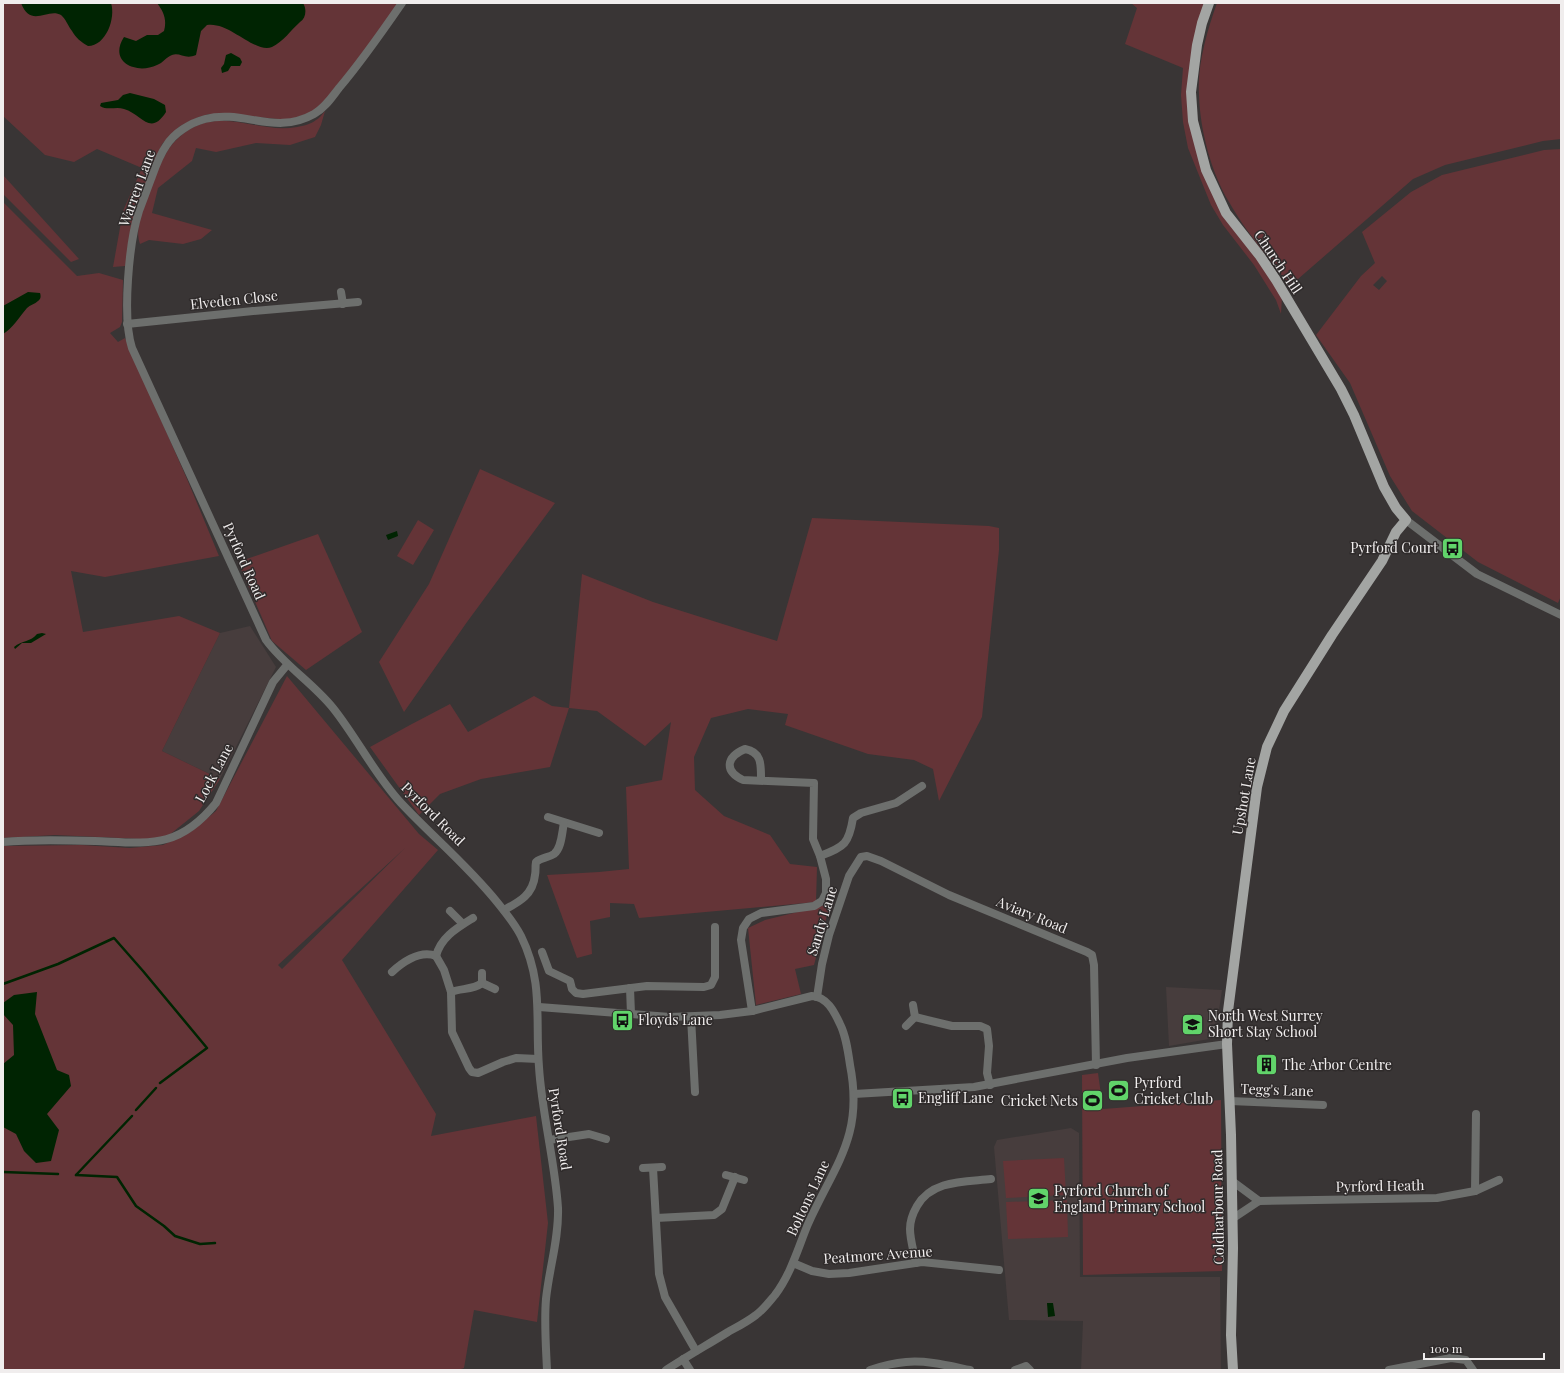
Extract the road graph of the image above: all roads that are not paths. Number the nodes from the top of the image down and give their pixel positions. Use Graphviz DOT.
graph roads {
  1 [pos="402,3"];
  2 [pos="1209,3"];
  3 [pos="341,292"];
  4 [pos="358,302"];
  5 [pos="343,304"];
  6 [pos="127,324"];
  7 [pos="1406,520"];
  8 [pos="1561,615"];
  9 [pos="287,665"];
  10 [pos="761,780"];
  11 [pos="922,786"];
  12 [pos="548,817"];
  13 [pos="564,823"];
  14 [pos="598,833"];
  15 [pos="3,842"];
  16 [pos="820,856"];
  17 [pos="861,857"];
  18 [pos="504,910"];
  19 [pos="450,911"];
  20 [pos="473,918"];
  21 [pos="463,924"];
  22 [pos="715,927"];
  23 [pos="542,952"];
  24 [pos="436,956"];
  25 [pos="394,967"];
  26 [pos="482,973"];
  27 [pos="482,983"];
  28 [pos="630,988"];
  29 [pos="495,989"];
  30 [pos="451,992"];
  31 [pos="817,997"];
  32 [pos="913,1005"];
  33 [pos="539,1007"];
  34 [pos="752,1011"];
  35 [pos="631,1014"];
  36 [pos="691,1017"];
  37 [pos="915,1017"];
  38 [pos="906,1026"];
  39 [pos="1226,1044"];
  40 [pos="538,1058"];
  41 [pos="1096,1065"];
  42 [pos="990,1085"];
  43 [pos="695,1092"];
  44 [pos="854,1094"];
  45 [pos="1230,1101"];
  46 [pos="1323,1105"];
  47 [pos="1476,1114"];
  48 [pos="606,1139"];
  49 [pos="549,1140"];
  50 [pos="662,1167"];
  51 [pos="643,1168"];
  52 [pos="653,1168"];
  53 [pos="726,1175"];
  54 [pos="735,1177"];
  55 [pos="991,1179"];
  56 [pos="744,1180"];
  57 [pos="1499,1180"];
  58 [pos="1232,1181"];
  59 [pos="1475,1191"];
  60 [pos="1259,1201"];
  61 [pos="656,1218"];
  62 [pos="1232,1219"];
  63 [pos="793,1263"];
  64 [pos="916,1263"];
  65 [pos="999,1270"];
  66 [pos="696,1351"];
  67 [pos="683,1359"];
  68 [pos="547,1370"];
  69 [pos="666,1370"];
  70 [pos="690,1370"];
  71 [pos="870,1370"];
  72 [pos="970,1370"];
  73 [pos="1015,1370"];
  74 [pos="1030,1370"];
  75 [pos="1233,1370"];
  76 [pos="1389,1370"];
  77 [pos="1473,1370"];
  1 -- 6 [label="street, Warren Lane"];
  2 -- 7 [label="main road, Church Hill"];
  3 -- 5 [label="street"];
  4 -- 5 [label="street, Elveden Close"];
  5 -- 6 [label="street, Elveden Close"];
  6 -- 9 [label="street, Pyrford Road"];
  7 -- 8 [label="street"];
  7 -- 39 [label="main road, Upshot Lane"];
  9 -- 15 [label="street, Lock Lane"];
  9 -- 18 [label="street, Pyrford Road"];
  10 -- 10 [label="street"];
  10 -- 16 [label="street"];
  11 -- 16 [label="street"];
  12 -- 13 [label="street"];
  13 -- 14 [label="street"];
  13 -- 18 [label="street"];
  16 -- 34 [label="street"];
  17 -- 31 [label="street, Sandy Lane"];
  17 -- 41 [label="street, Aviary Road"];
  18 -- 33 [label="street, Pyrford Road"];
  19 -- 21 [label="street"];
  20 -- 21 [label="street"];
  21 -- 24 [label="street"];
  22 -- 28 [label="street"];
  23 -- 28 [label="street"];
  24 -- 25 [label="street"];
  24 -- 30 [label="street"];
  26 -- 27 [label="street"];
  27 -- 29 [label="street"];
  27 -- 30 [label="street"];
  28 -- 35 [label="street"];
  30 -- 40 [label="street"];
  31 -- 34 [label="street"];
  31 -- 44 [label="street, Boltons Lane"];
  32 -- 37 [label="street"];
  33 -- 35 [label="street"];
  33 -- 40 [label="street, Pyrford Road"];
  34 -- 36 [label="street"];
  35 -- 36 [label="street"];
  36 -- 43 [label="street"];
  37 -- 38 [label="street"];
  37 -- 42 [label="street"];
  39 -- 41 [label="street"];
  39 -- 45 [label="main road, Coldharbour Road"];
  40 -- 49 [label="street, Pyrford Road"];
  41 -- 42 [label="street"];
  42 -- 44 [label="street"];
  44 -- 63 [label="street, Boltons Lane"];
  45 -- 46 [label="street, Tegg's Lane"];
  45 -- 58 [label="main road, Coldharbour Road"];
  47 -- 59 [label="street"];
  48 -- 49 [label="street"];
  49 -- 68 [label="street, Pyrford Road"];
  50 -- 52 [label="street"];
  51 -- 52 [label="street"];
  52 -- 61 [label="street"];
  53 -- 54 [label="street"];
  54 -- 56 [label="street"];
  54 -- 61 [label="street"];
  55 -- 64 [label="street"];
  57 -- 59 [label="street, Pyrford Heath"];
  58 -- 60 [label="street"];
  58 -- 62 [label="main road, Coldharbour Road"];
  59 -- 60 [label="street, Pyrford Heath"];
  60 -- 62 [label="street"];
  61 -- 66 [label="street"];
  62 -- 75 [label="main road, Coldharbour Road"];
  63 -- 64 [label="street, Peatmore Avenue"];
  63 -- 66 [label="street, Boltons Lane"];
  64 -- 65 [label="street, Peatmore Avenue"];
  66 -- 67 [label="street, Boltons Lane"];
  67 -- 69 [label="street, Boltons Lane"];
  67 -- 70 [label="street"];
  71 -- 72 [label="street"];
  73 -- 74 [label="street"];
  76 -- 77 [label="street"];
}
